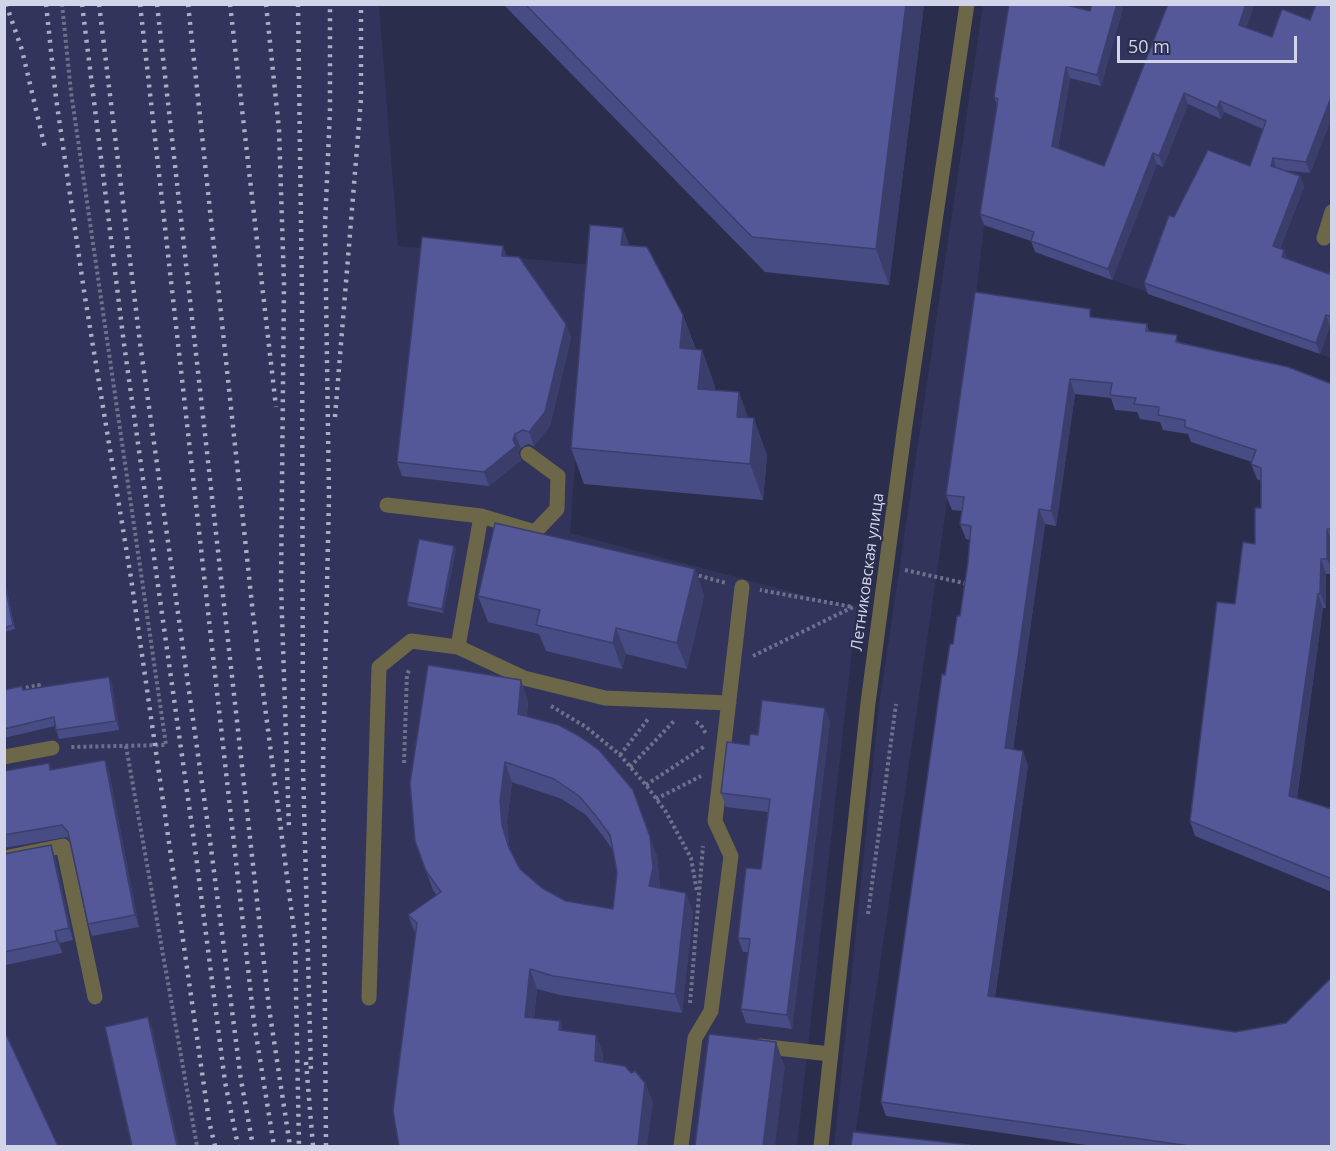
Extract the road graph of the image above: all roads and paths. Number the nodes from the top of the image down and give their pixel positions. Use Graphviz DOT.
graph roads {
  1 [pos="62,4"];
  2 [pos="967,4"];
  3 [pos="1332,213"];
  4 [pos="1324,238"];
  5 [pos="528,454"];
  6 [pos="387,505"];
  7 [pos="481,516"];
  8 [pos="887,566"];
  9 [pos="685,572"];
  10 [pos="970,584"];
  11 [pos="742,587"];
  12 [pos="458,646"];
  13 [pos="414,661"];
  14 [pos="733,665"];
  15 [pos="16,690"];
  16 [pos="41,696"];
  17 [pos="729,703"];
  18 [pos="560,704"];
  19 [pos="645,713"];
  20 [pos="682,713"];
  21 [pos="691,719"];
  22 [pos="710,743"];
  23 [pos="126,746"];
  24 [pos="52,748"];
  25 [pos="710,752"];
  26 [pos="620,755"];
  27 [pos="4,757"];
  28 [pos="404,763"];
  29 [pos="630,767"];
  30 [pos="711,771"];
  31 [pos="646,785"];
  32 [pos="656,800"];
  33 [pos="704,841"];
  34 [pos="4,858"];
  35 [pos="698,899"];
  36 [pos="95,997"];
  37 [pos="369,998"];
  38 [pos="695,1038"];
  39 [pos="717,1041"];
  40 [pos="740,1044"];
  41 [pos="830,1054"];
  42 [pos="197,1146"];
  43 [pos="681,1146"];
  44 [pos="821,1146"];
  1 -- 23 [label="path"];
  2 -- 8 [label="street, Летниковская улица"];
  3 -- 4 [label="street"];
  5 -- 7 [label="street"];
  6 -- 7 [label="street"];
  7 -- 12 [label="street"];
  8 -- 10 [label="path"];
  8 -- 41 [label="street, Летниковская улица"];
  9 -- 11 [label="path"];
  11 -- 14 [label="street"];
  11 -- 14 [label="path"];
  12 -- 17 [label="street"];
  12 -- 37 [label="street"];
  13 -- 28 [label="path"];
  14 -- 17 [label="street"];
  15 -- 16 [label="path"];
  17 -- 38 [label="street"];
  18 -- 26 [label="path"];
  19 -- 26 [label="path"];
  20 -- 29 [label="path"];
  21 -- 22 [label="path"];
  22 -- 25 [label="path"];
  22 -- 31 [label="path"];
  23 -- 24 [label="path"];
  23 -- 42 [label="path"];
  24 -- 27 [label="street"];
  26 -- 29 [label="path"];
  29 -- 31 [label="path"];
  30 -- 32 [label="path"];
  31 -- 32 [label="path"];
  32 -- 35 [label="path"];
  33 -- 35 [label="path"];
  34 -- 36 [label="street"];
  35 -- 38 [label="path"];
  38 -- 39 [label="street"];
  38 -- 43 [label="street"];
  40 -- 41 [label="street"];
  41 -- 44 [label="street, Летниковская улица"];
}
